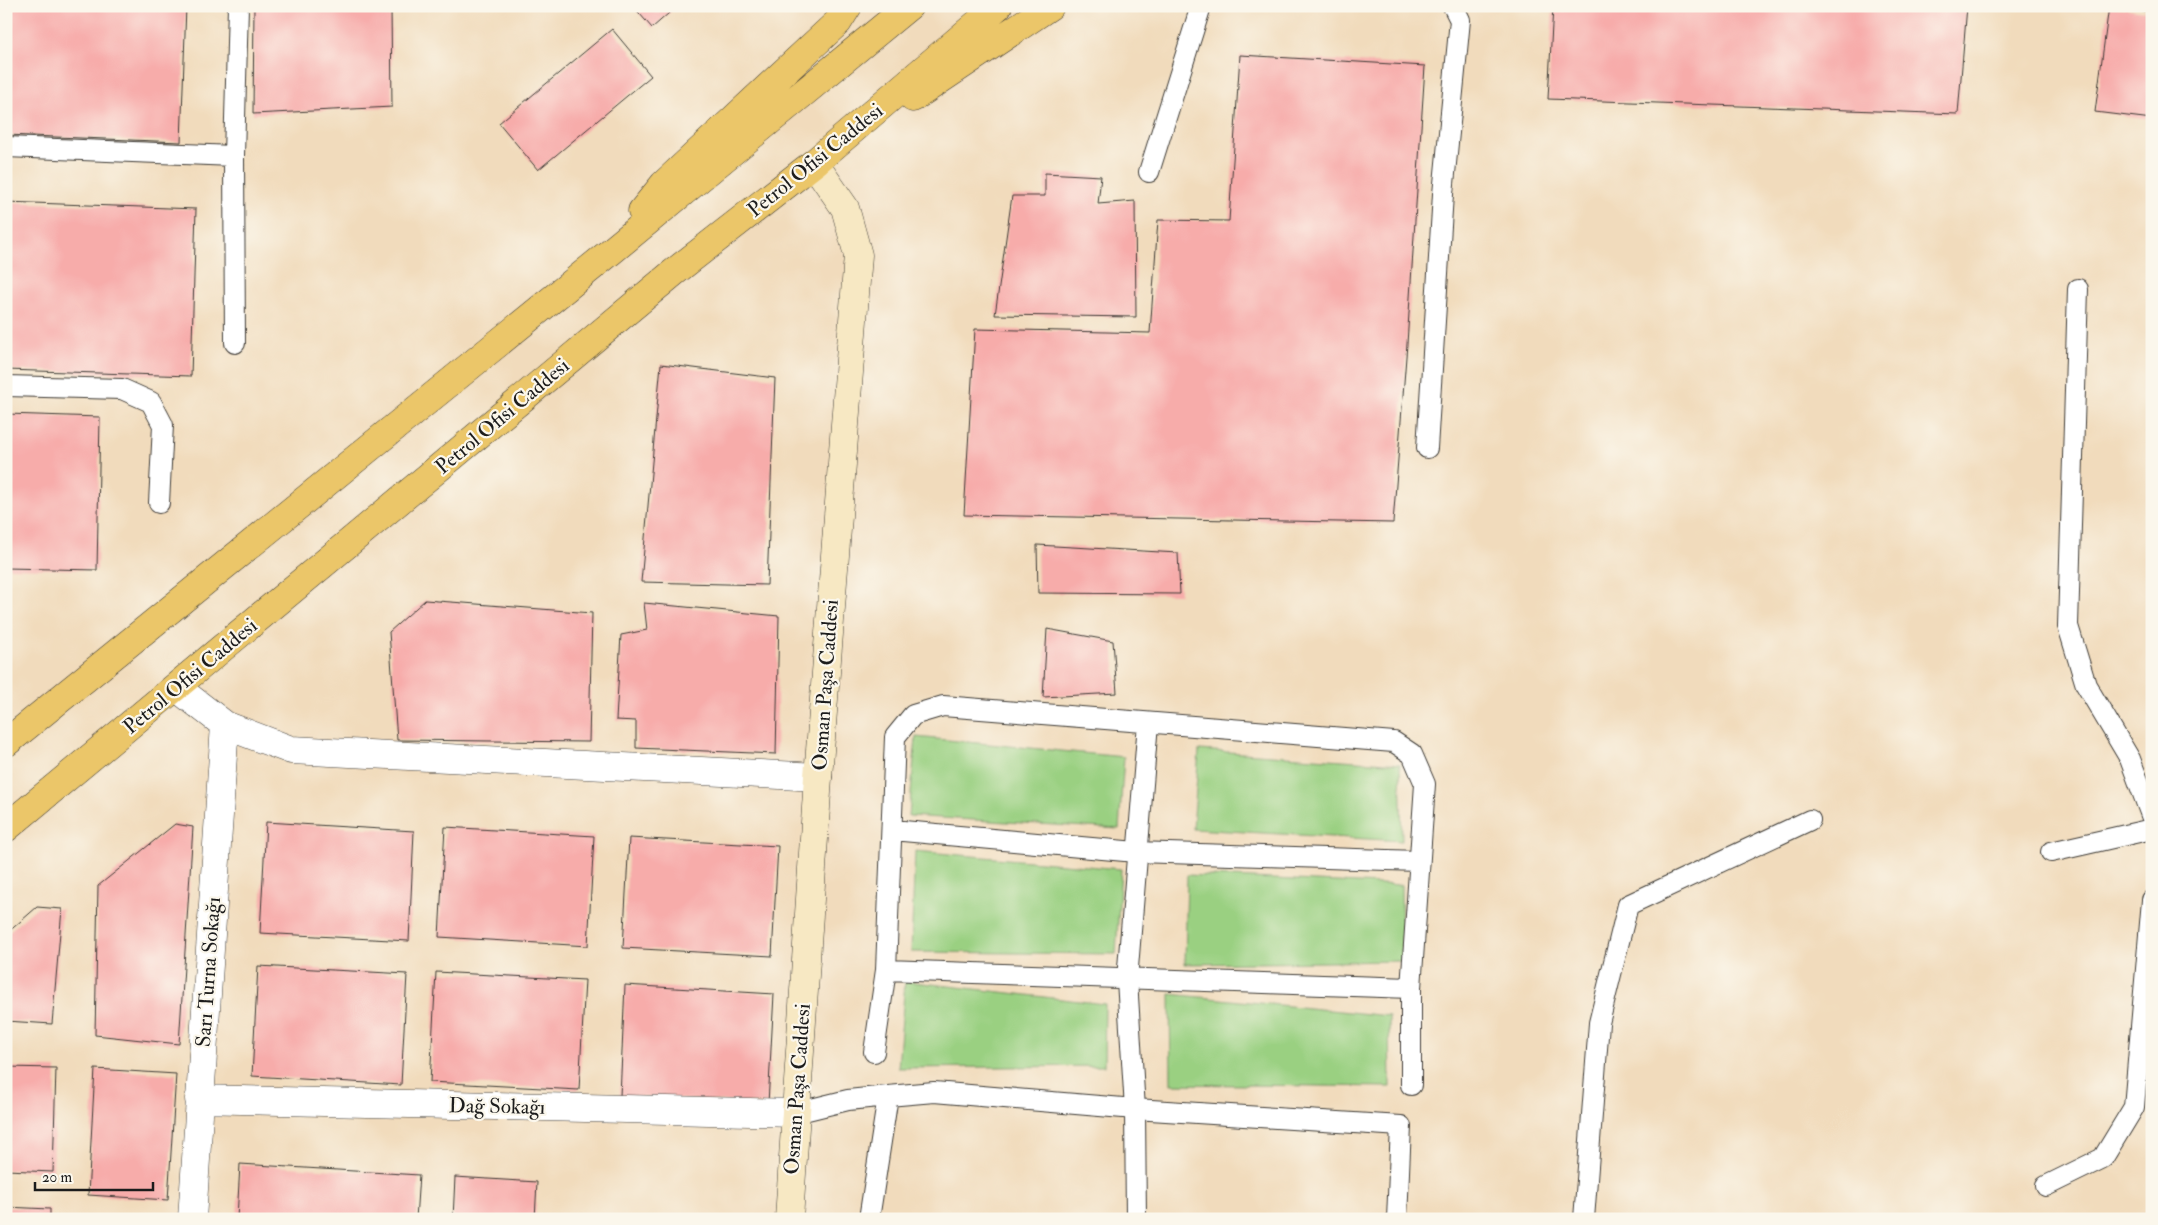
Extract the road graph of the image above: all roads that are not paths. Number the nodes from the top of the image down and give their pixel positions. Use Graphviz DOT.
graph roads {
  1 [pos="238,6"];
  2 [pos="848,6"];
  3 [pos="909,6"];
  4 [pos="998,6"];
  5 [pos="1050,6"];
  6 [pos="1201,6"];
  7 [pos="1453,6"];
  8 [pos="6,147"];
  9 [pos="234,156"];
  10 [pos="814,163"];
  11 [pos="1149,172"];
  12 [pos="607,255"];
  13 [pos="2078,289"];
  14 [pos="235,343"];
  15 [pos="6,386"];
  16 [pos="1427,448"];
  17 [pos="159,503"];
  18 [pos="177,688"];
  19 [pos="1148,723"];
  20 [pos="225,725"];
  21 [pos="6,743"];
  22 [pos="818,777"];
  23 [pos="2152,818"];
  24 [pos="1810,820"];
  25 [pos="6,828"];
  26 [pos="2152,829"];
  27 [pos="892,830"];
  28 [pos="1136,852"];
  29 [pos="2051,852"];
  30 [pos="1418,861"];
  31 [pos="2152,900"];
  32 [pos="886,970"];
  33 [pos="1127,980"];
  34 [pos="1411,988"];
  35 [pos="874,1052"];
  36 [pos="1410,1085"];
  37 [pos="888,1096"];
  38 [pos="199,1099"];
  39 [pos="1135,1110"];
  40 [pos="796,1113"];
  41 [pos="2046,1186"];
  42 [pos="192,1219"];
  43 [pos="789,1219"];
  44 [pos="869,1219"];
  45 [pos="1136,1219"];
  46 [pos="1397,1219"];
  47 [pos="1584,1219"];
  1 -- 9 [label="lane"];
  2 -- 12 [label="main road"];
  3 -- 12 [label="main road"];
  4 -- 10 [label="main road, Petrol Ofisi Caddesi"];
  5 -- 10 [label="main road"];
  6 -- 11 [label="lane"];
  7 -- 16 [label="lane"];
  8 -- 9 [label="lane"];
  9 -- 14 [label="lane"];
  10 -- 18 [label="main road, Petrol Ofisi Caddesi"];
  10 -- 22 [label="main road, Osman Paşa Caddesi"];
  12 -- 21 [label="main road"];
  13 -- 23 [label="lane"];
  15 -- 17 [label="lane"];
  18 -- 20 [label="street"];
  18 -- 25 [label="main road, Petrol Ofisi Caddesi"];
  19 -- 27 [label="lane"];
  19 -- 28 [label="lane"];
  19 -- 30 [label="lane"];
  20 -- 22 [label="street"];
  20 -- 38 [label="street, Sarı Turna Sokağı"];
  22 -- 40 [label="main road, Osman Paşa Caddesi"];
  24 -- 47 [label="lane"];
  26 -- 29 [label="lane"];
  27 -- 28 [label="lane"];
  27 -- 32 [label="lane"];
  28 -- 30 [label="lane"];
  28 -- 33 [label="lane"];
  30 -- 34 [label="lane"];
  31 -- 41 [label="lane"];
  32 -- 33 [label="lane"];
  32 -- 35 [label="lane"];
  33 -- 34 [label="lane"];
  33 -- 39 [label="lane"];
  34 -- 36 [label="lane"];
  37 -- 39 [label="lane"];
  37 -- 40 [label="lane"];
  37 -- 44 [label="lane"];
  38 -- 40 [label="street, Dağ Sokağı"];
  38 -- 42 [label="street, Sarı Turna Sokağı"];
  39 -- 45 [label="lane"];
  39 -- 46 [label="lane"];
  40 -- 43 [label="main road, Osman Paşa Caddesi"];
}
